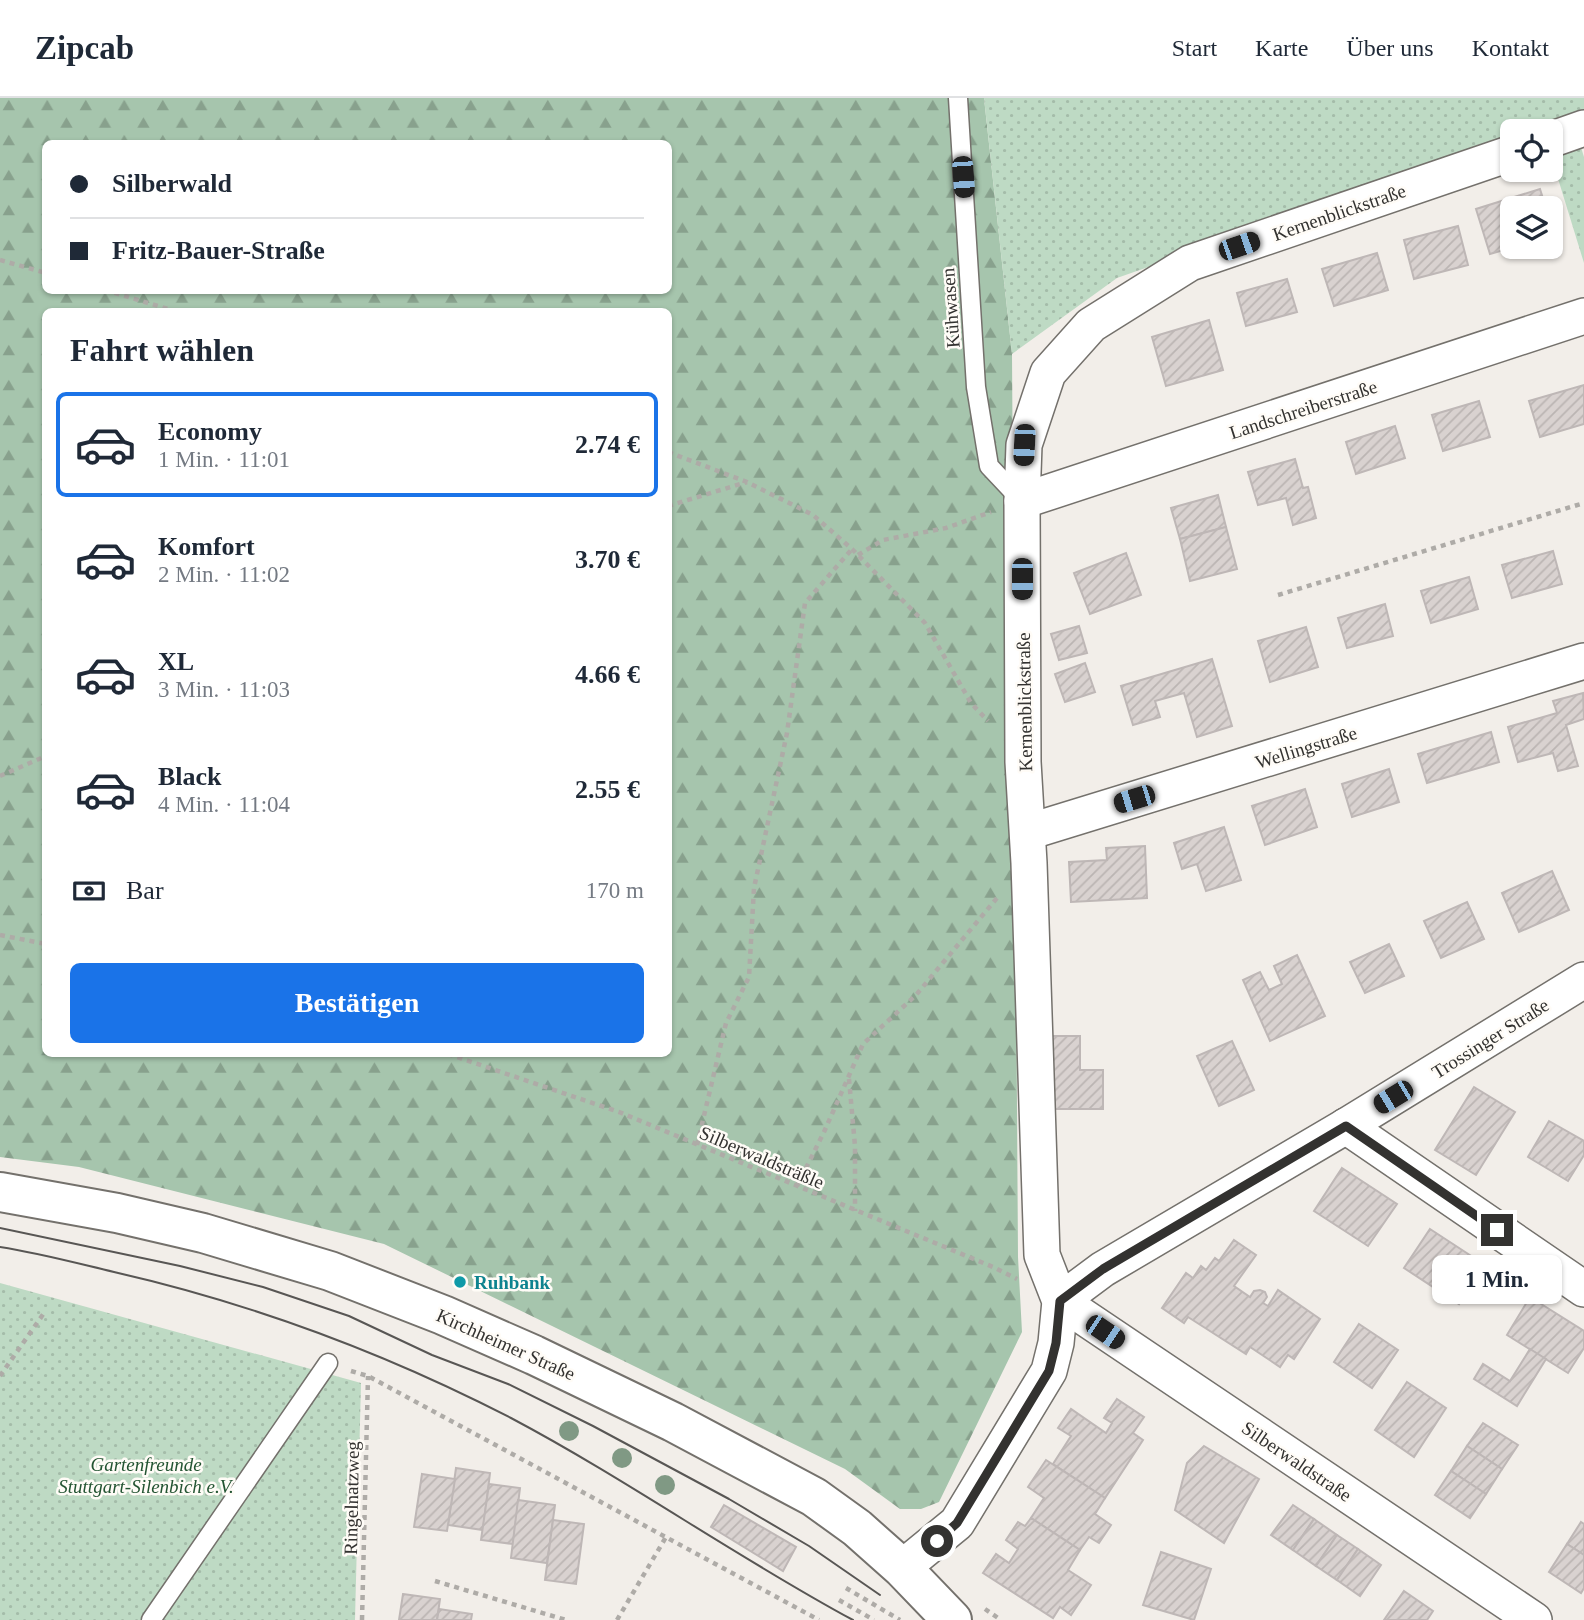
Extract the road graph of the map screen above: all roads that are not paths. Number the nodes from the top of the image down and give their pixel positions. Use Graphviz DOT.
graph roads {
  1 [pos="958,98"];
  2 [pos="1584,128"];
  3 [pos="1563,135"];
  4 [pos="1500,157"];
  5 [pos="1584,316"];
  6 [pos="1022,501"];
  7 [pos="1584,661"];
  8 [pos="1028,847"];
  9 [pos="1584,980"];
  10 [pos="1346,1126"];
  11 [pos="0,1192"];
  12 [pos="1584,1289"];
  13 [pos="1060,1301"];
  14 [pos="328,1363"];
  15 [pos="902,1568"];
  16 [pos="151,1620"];
  17 [pos="952,1620"];
  18 [pos="1534,1620"];
  1 -- 6 [label="lane, Kühwasen"];
  2 -- 3 [label="street"];
  4 -- 6 [label="street, Kernenblickstraße"];
  5 -- 6 [label="street, Landschreiberstraße"];
  6 -- 8 [label="street, Kernenblickstraße"];
  7 -- 8 [label="street, Wellingstraße"];
  8 -- 13 [label="street, Kernenblickstraße"];
  9 -- 10 [label="street, Trossinger Straße"];
  10 -- 12 [label="street"];
  10 -- 13 [label="street, Trossinger Straße"];
  11 -- 15 [label="main road, Kirchheimer Straße"];
  13 -- 15 [label="street"];
  13 -- 18 [label="street, Silberwaldstraße"];
  14 -- 16 [label="lane"];
  15 -- 17 [label="main road, Kirchheimer Straße"];
}
